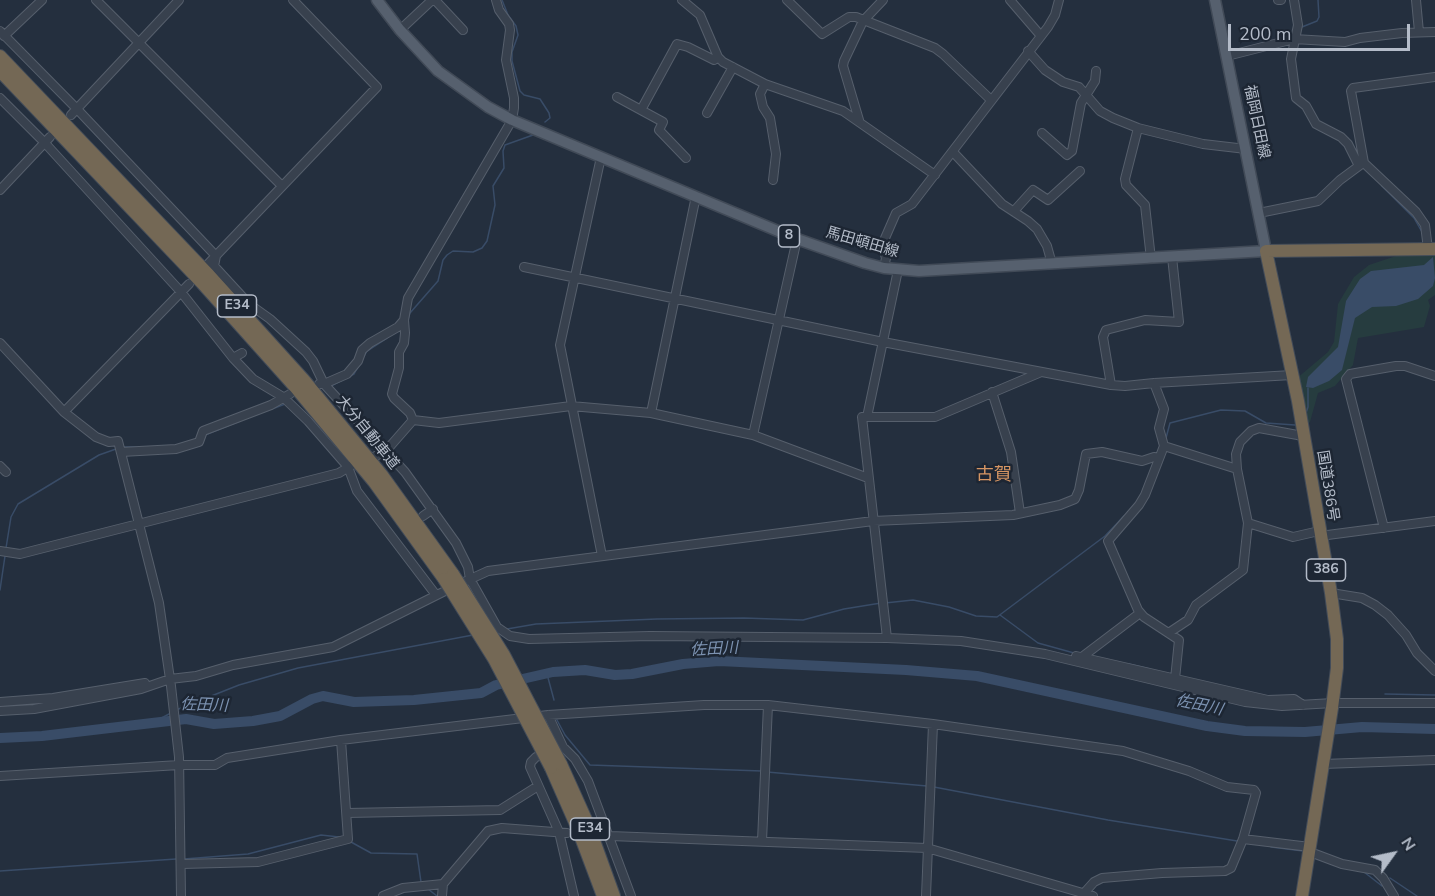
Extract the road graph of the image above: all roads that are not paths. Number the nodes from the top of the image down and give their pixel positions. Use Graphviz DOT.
graph roads {
  1 [pos="42,0"];
  2 [pos="96,0"];
  3 [pos="179,0"];
  4 [pos="293,0"];
  5 [pos="377,0"];
  6 [pos="434,0"];
  7 [pos="496,0"];
  8 [pos="682,0"];
  9 [pos="787,0"];
  10 [pos="883,0"];
  11 [pos="1010,0"];
  12 [pos="1059,0"];
  13 [pos="1215,0"];
  14 [pos="1294,0"];
  15 [pos="1416,0"];
  16 [pos="863,21"];
  17 [pos="400,30"];
  18 [pos="464,30"];
  19 [pos="1419,32"];
  20 [pos="1435,32"];
  21 [pos="2,33"];
  22 [pos="1041,36"];
  23 [pos="1297,39"];
  24 [pos="140,42"];
  25 [pos="1029,51"];
  26 [pos="0,56"];
  27 [pos="1227,56"];
  28 [pos="718,57"];
  29 [pos="733,67"];
  30 [pos="0,70"];
  31 [pos="1096,71"];
  32 [pos="1435,77"];
  33 [pos="765,84"];
  34 [pos="1084,95"];
  35 [pos="617,97"];
  36 [pos="0,98"];
  37 [pos="991,100"];
  38 [pos="641,110"];
  39 [pos="74,112"];
  40 [pos="707,113"];
  41 [pos="512,120"];
  42 [pos="859,121"];
  43 [pos="1138,128"];
  44 [pos="1042,133"];
  45 [pos="47,139"];
  46 [pos="1246,149"];
  47 [pos="953,152"];
  48 [pos="601,157"];
  49 [pos="686,158"];
  50 [pos="1361,164"];
  51 [pos="1080,171"];
  52 [pos="935,175"];
  53 [pos="773,180"];
  54 [pos="282,186"];
  55 [pos="0,189"];
  56 [pos="696,196"];
  57 [pos="1014,211"];
  58 [pos="1259,213"];
  59 [pos="797,239"];
  60 [pos="1432,249"];
  61 [pos="1266,251"];
  62 [pos="216,256"];
  63 [pos="1172,257"];
  64 [pos="1151,259"];
  65 [pos="208,264"];
  66 [pos="1052,264"];
  67 [pos="524,267"];
  68 [pos="884,268"];
  69 [pos="898,270"];
  70 [pos="574,278"];
  71 [pos="189,284"];
  72 [pos="181,292"];
  73 [pos="675,299"];
  74 [pos="778,320"];
  75 [pos="404,323"];
  76 [pos="883,342"];
  77 [pos="0,343"];
  78 [pos="242,352"];
  79 [pos="232,358"];
  80 [pos="1039,373"];
  81 [pos="1292,375"];
  82 [pos="1435,376"];
  83 [pos="1154,383"];
  84 [pos="1111,385"];
  85 [pos="324,386"];
  86 [pos="992,392"];
  87 [pos="288,399"];
  88 [pos="571,406"];
  89 [pos="64,412"];
  90 [pos="651,413"];
  91 [pos="867,417"];
  92 [pos="413,420"];
  93 [pos="1303,434"];
  94 [pos="753,435"];
  95 [pos="1164,446"];
  96 [pos="120,448"];
  97 [pos="385,452"];
  98 [pos="373,457"];
  99 [pos="1160,459"];
  100 [pos="350,466"];
  101 [pos="1237,469"];
  102 [pos="868,478"];
  103 [pos="433,509"];
  104 [pos="1020,513"];
  105 [pos="423,516"];
  106 [pos="1435,520"];
  107 [pos="873,521"];
  108 [pos="1248,523"];
  109 [pos="140,525"];
  110 [pos="1384,528"];
  111 [pos="1320,534"];
  112 [pos="3,552"];
  113 [pos="602,556"];
  114 [pos="449,576"];
  115 [pos="470,579"];
  116 [pos="1331,593"];
  117 [pos="436,595"];
  118 [pos="1140,613"];
  119 [pos="1170,632"];
  120 [pos="887,638"];
  121 [pos="1039,653"];
  122 [pos="1085,656"];
  123 [pos="1435,671"];
  124 [pos="1175,676"];
  125 [pos="170,681"];
  126 [pos="118,687"];
  127 [pos="105,696"];
  128 [pos="0,702"];
  129 [pos="1435,703"];
  130 [pos="768,705"];
  131 [pos="1303,705"];
  132 [pos="1332,706"];
  133 [pos="0,711"];
  134 [pos="548,715"];
  135 [pos="933,724"];
  136 [pos="341,740"];
  137 [pos="563,747"];
  138 [pos="1435,760"];
  139 [pos="179,761"];
  140 [pos="1323,764"];
  141 [pos="556,766"];
  142 [pos="0,776"];
  143 [pos="538,786"];
  144 [pos="347,813"];
  145 [pos="563,832"];
  146 [pos="600,833"];
  147 [pos="610,836"];
  148 [pos="762,841"];
  149 [pos="1242,841"];
  150 [pos="927,848"];
  151 [pos="1310,850"];
  152 [pos="182,864"];
  153 [pos="443,884"];
  154 [pos="1089,894"];
  155 [pos="181,896"];
  156 [pos="383,896"];
  157 [pos="442,896"];
  158 [pos="574,896"];
  159 [pos="603,896"];
  160 [pos="614,896"];
  161 [pos="631,896"];
  162 [pos="926,896"];
  163 [pos="1302,896"];
  164 [pos="1394,896"];
  1 -- 21 [label="street"];
  2 -- 24 [label="street"];
  3 -- 24 [label="street"];
  4 -- 54 [label="street"];
  5 -- 17 [label="main road, 馬田頓田線 / 8"];
  6 -- 17 [label="street"];
  6 -- 18 [label="street"];
  7 -- 41 [label="street"];
  8 -- 28 [label="street"];
  9 -- 16 [label="street"];
  10 -- 16 [label="street"];
  11 -- 22 [label="street"];
  12 -- 22 [label="street"];
  13 -- 27 [label="main road, 福岡日田線"];
  14 -- 23 [label="street"];
  15 -- 19 [label="street"];
  16 -- 37 [label="street"];
  16 -- 42 [label="street"];
  17 -- 41 [label="main road, 馬田頓田線 / 8"];
  19 -- 20 [label="street"];
  19 -- 23 [label="street"];
  21 -- 39 [label="street"];
  22 -- 25 [label="street"];
  23 -- 27 [label="street"];
  23 -- 50 [label="street"];
  24 -- 39 [label="street"];
  24 -- 54 [label="street"];
  25 -- 34 [label="street"];
  25 -- 37 [label="street"];
  26 -- 114 [label="highway, 大分自動車道 / E34"];
  27 -- 46 [label="main road, 福岡日田線"];
  28 -- 29 [label="street"];
  28 -- 38 [label="street"];
  29 -- 33 [label="street"];
  29 -- 40 [label="street"];
  30 -- 114 [label="highway, 大分自動車道 / E34"];
  31 -- 34 [label="street"];
  32 -- 50 [label="street"];
  33 -- 42 [label="street"];
  33 -- 53 [label="street"];
  34 -- 43 [label="street"];
  34 -- 44 [label="street"];
  35 -- 38 [label="street"];
  36 -- 45 [label="street"];
  37 -- 47 [label="street"];
  38 -- 49 [label="street"];
  39 -- 62 [label="street"];
  41 -- 48 [label="main road, 馬田頓田線 / 8"];
  41 -- 75 [label="street"];
  42 -- 52 [label="street"];
  43 -- 46 [label="street"];
  43 -- 64 [label="street"];
  45 -- 55 [label="street"];
  45 -- 72 [label="street"];
  46 -- 58 [label="main road, 福岡日田線"];
  47 -- 52 [label="street"];
  47 -- 57 [label="street"];
  48 -- 56 [label="main road, 馬田頓田線 / 8"];
  48 -- 70 [label="street"];
  50 -- 58 [label="street"];
  50 -- 60 [label="street"];
  51 -- 57 [label="street"];
  52 -- 68 [label="street"];
  54 -- 62 [label="street"];
  56 -- 59 [label="main road, 馬田頓田線 / 8"];
  56 -- 73 [label="street"];
  57 -- 66 [label="street"];
  58 -- 61 [label="main road, 福岡日田線"];
  59 -- 68 [label="main road, 馬田頓田線 / 8"];
  59 -- 74 [label="street"];
  60 -- 61 [label="highway"];
  61 -- 63 [label="main road, 馬田頓田線 / 8"];
  61 -- 81 [label="highway, 国道386号 / 386"];
  62 -- 65 [label="street"];
  62 -- 85 [label="street"];
  63 -- 64 [label="main road, 馬田頓田線 / 8"];
  63 -- 84 [label="street"];
  64 -- 66 [label="main road, 馬田頓田線 / 8"];
  66 -- 69 [label="main road, 馬田頓田線 / 8"];
  67 -- 70 [label="street"];
  68 -- 69 [label="main road, 馬田頓田線 / 8"];
  69 -- 76 [label="street"];
  70 -- 73 [label="street"];
  70 -- 88 [label="street"];
  71 -- 72 [label="street"];
  72 -- 79 [label="street"];
  72 -- 89 [label="street"];
  73 -- 74 [label="street"];
  73 -- 90 [label="street"];
  74 -- 76 [label="street"];
  74 -- 94 [label="street"];
  75 -- 85 [label="street"];
  75 -- 92 [label="street"];
  76 -- 80 [label="street"];
  76 -- 91 [label="street"];
  77 -- 89 [label="street"];
  78 -- 79 [label="street"];
  79 -- 87 [label="street"];
  80 -- 84 [label="street"];
  80 -- 86 [label="street"];
  81 -- 83 [label="street"];
  81 -- 93 [label="highway, 国道386号 / 386"];
  82 -- 110 [label="street"];
  83 -- 84 [label="street"];
  83 -- 95 [label="street"];
  85 -- 97 [label="street"];
  86 -- 91 [label="street"];
  86 -- 104 [label="street"];
  87 -- 96 [label="street"];
  87 -- 100 [label="street"];
  88 -- 90 [label="street"];
  88 -- 92 [label="street"];
  88 -- 113 [label="street"];
  89 -- 96 [label="street"];
  90 -- 94 [label="street"];
  91 -- 102 [label="street"];
  92 -- 97 [label="street"];
  93 -- 101 [label="street"];
  93 -- 111 [label="highway, 国道386号 / 386"];
  94 -- 102 [label="street"];
  95 -- 99 [label="street"];
  95 -- 101 [label="street"];
  96 -- 109 [label="street"];
  97 -- 98 [label="street"];
  97 -- 103 [label="street"];
  99 -- 104 [label="street"];
  99 -- 118 [label="street"];
  100 -- 109 [label="street"];
  100 -- 117 [label="street"];
  101 -- 108 [label="street"];
  102 -- 107 [label="street"];
  103 -- 105 [label="street"];
  103 -- 115 [label="street"];
  104 -- 107 [label="street"];
  106 -- 110 [label="street"];
  107 -- 113 [label="street"];
  107 -- 120 [label="street"];
  108 -- 111 [label="street"];
  108 -- 119 [label="street"];
  109 -- 112 [label="street"];
  109 -- 125 [label="street"];
  110 -- 111 [label="street"];
  111 -- 116 [label="highway, 国道386号 / 386"];
  113 -- 115 [label="street"];
  114 -- 141 [label="highway, 大分自動車道 / E34, bridge"];
  115 -- 117 [label="street"];
  115 -- 120 [label="street"];
  116 -- 123 [label="street"];
  116 -- 132 [label="highway, 国道386号 / 386"];
  117 -- 125 [label="street"];
  118 -- 119 [label="street"];
  118 -- 122 [label="street"];
  119 -- 124 [label="street"];
  120 -- 121 [label="street"];
  121 -- 122 [label="street"];
  121 -- 131 [label="street"];
  122 -- 124 [label="street"];
  124 -- 131 [label="street"];
  125 -- 126 [label="street"];
  125 -- 127 [label="street"];
  125 -- 139 [label="street"];
  126 -- 127 [label="street"];
  126 -- 128 [label="street"];
  127 -- 133 [label="street"];
  129 -- 132 [label="street"];
  130 -- 134 [label="street"];
  130 -- 135 [label="street"];
  130 -- 148 [label="street"];
  131 -- 132 [label="street"];
  132 -- 140 [label="highway, 国道386号 / 386"];
  134 -- 136 [label="street"];
  134 -- 137 [label="street"];
  135 -- 149 [label="street"];
  135 -- 150 [label="street"];
  136 -- 139 [label="street"];
  136 -- 144 [label="street"];
  137 -- 143 [label="street"];
  137 -- 147 [label="street"];
  138 -- 140 [label="street"];
  139 -- 142 [label="street"];
  139 -- 152 [label="street"];
  140 -- 151 [label="highway, 国道386号 / 386"];
  141 -- 159 [label="highway, 大分自動車道 / E34"];
  141 -- 160 [label="highway, 大分自動車道 / E34"];
  143 -- 144 [label="street"];
  143 -- 145 [label="street"];
  144 -- 152 [label="street"];
  145 -- 153 [label="street"];
  145 -- 158 [label="street"];
  146 -- 147 [label="street"];
  147 -- 148 [label="street"];
  147 -- 161 [label="street"];
  148 -- 150 [label="street"];
  149 -- 151 [label="street"];
  149 -- 154 [label="street"];
  150 -- 154 [label="street"];
  150 -- 162 [label="street"];
  151 -- 163 [label="highway, 国道386号 / 386"];
  151 -- 164 [label="street"];
  152 -- 155 [label="street"];
  153 -- 156 [label="street"];
  153 -- 157 [label="street"];
}
